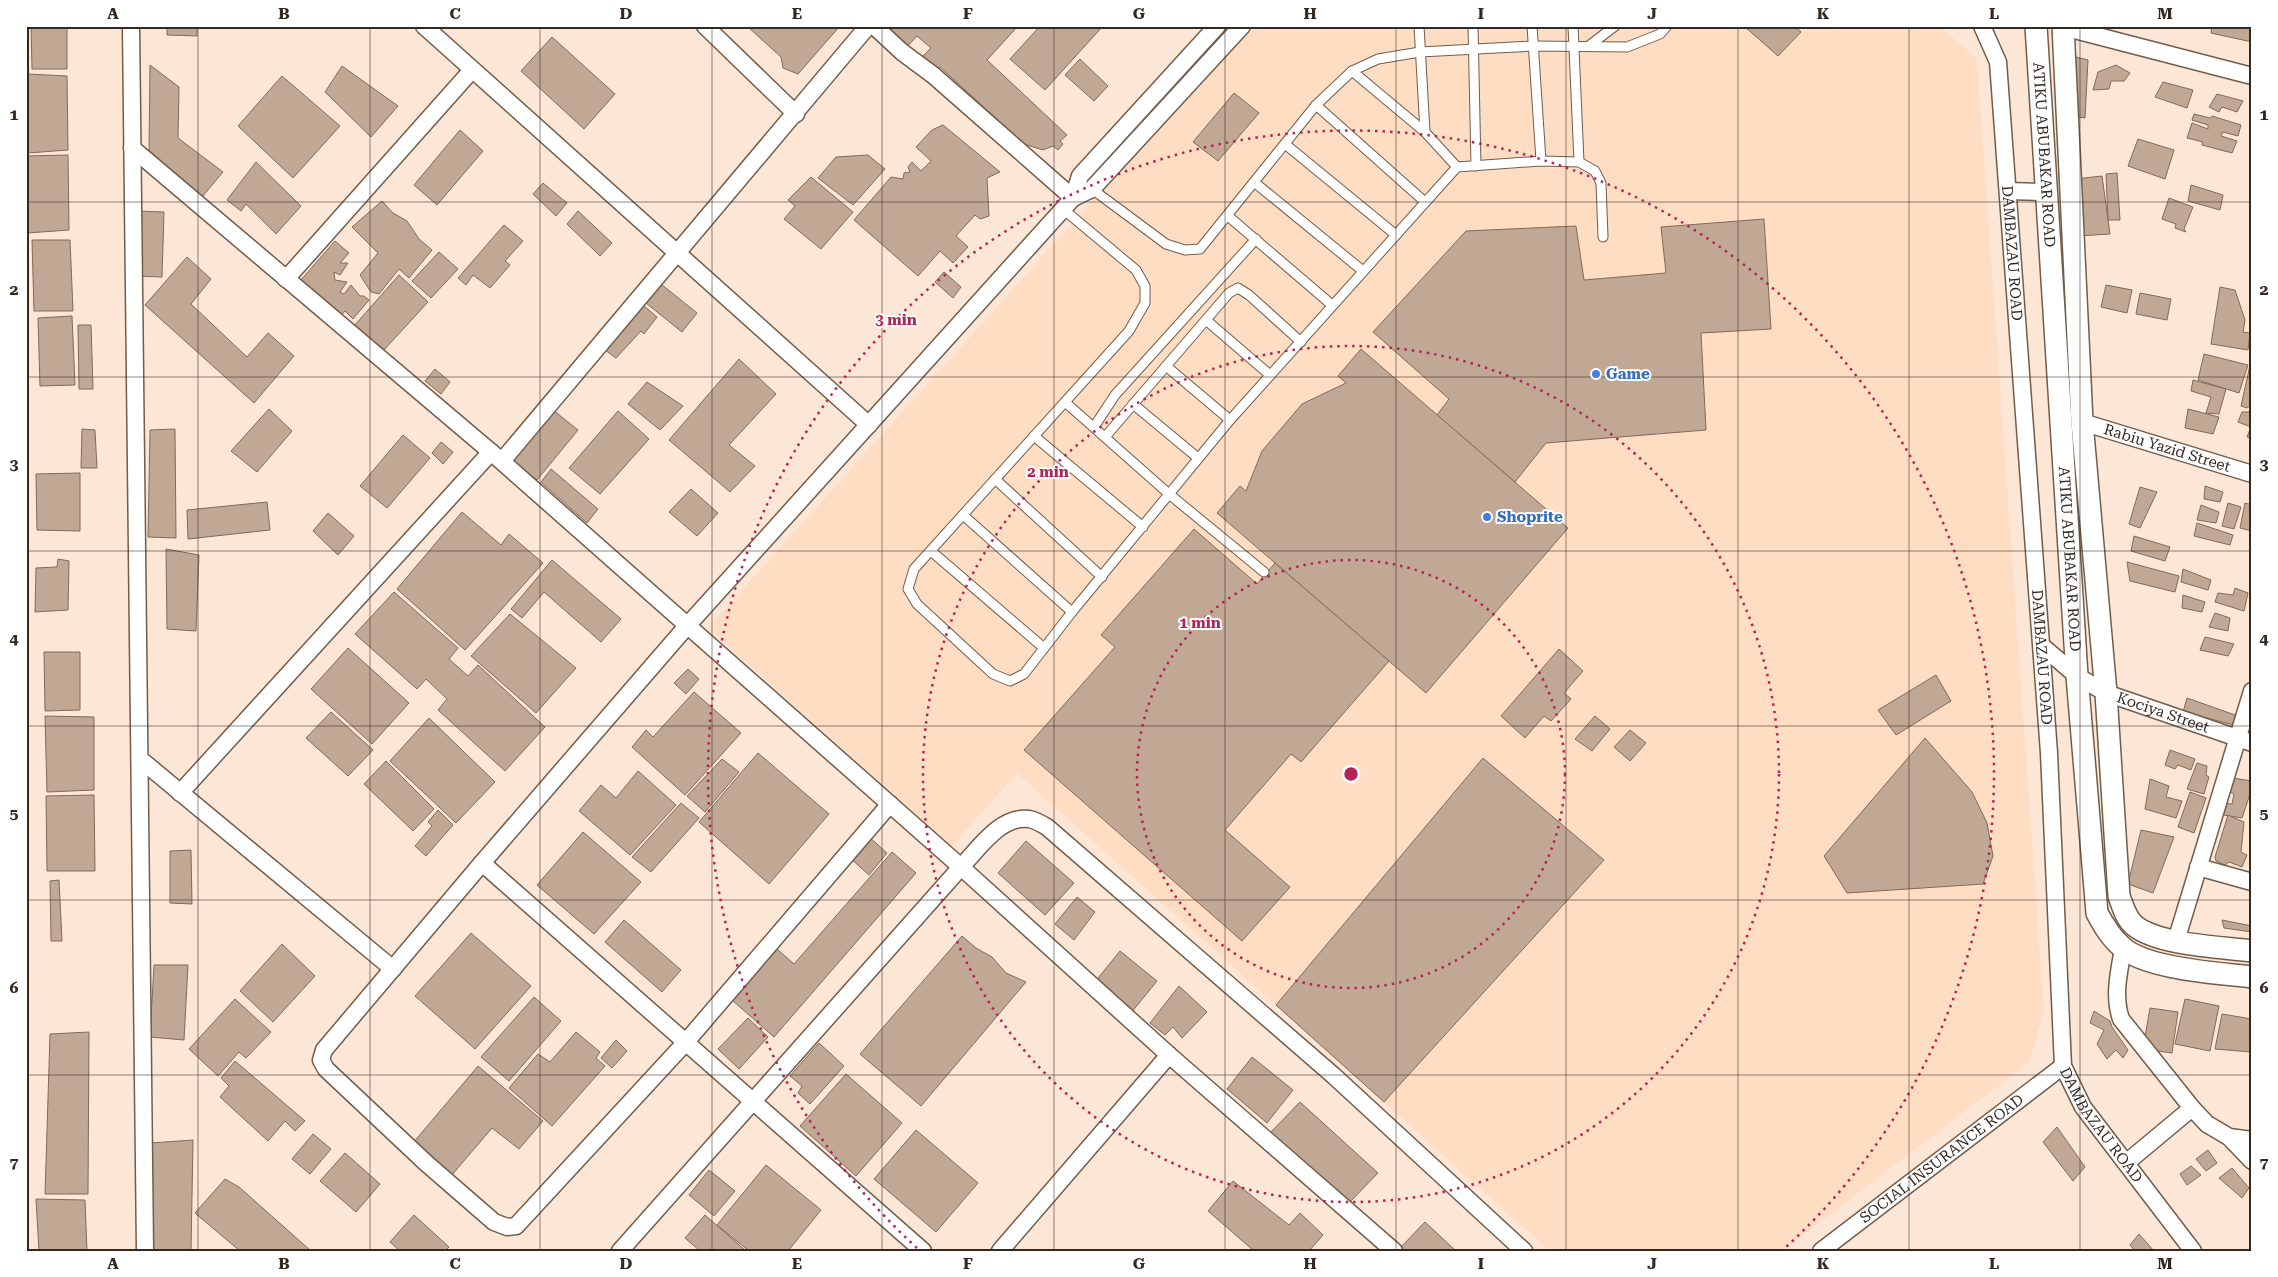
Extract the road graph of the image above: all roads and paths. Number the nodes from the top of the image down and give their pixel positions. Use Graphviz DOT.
graph roads {
  1 [pos="131,26"];
  2 [pos="424,26"];
  3 [pos="705,26"];
  4 [pos="868,26"];
  5 [pos="874,26"];
  6 [pos="1217,26"];
  7 [pos="1242,26"];
  8 [pos="1419,26"];
  9 [pos="1473,26"];
  10 [pos="1532,26"];
  11 [pos="1573,26"];
  12 [pos="1615,26"];
  13 [pos="1667,26"];
  14 [pos="1982,26"];
  15 [pos="2036,26"];
  16 [pos="2063,27"];
  17 [pos="1590,45"];
  18 [pos="1533,46"];
  19 [pos="1573,47"];
  20 [pos="1474,48"];
  21 [pos="1420,52"];
  22 [pos="472,70"];
  23 [pos="1352,71"];
  24 [pos="2252,76"];
  25 [pos="1316,105"];
  26 [pos="796,114"];
  27 [pos="1425,132"];
  28 [pos="1285,144"];
  29 [pos="132,148"];
  30 [pos="1541,161"];
  31 [pos="1579,162"];
  32 [pos="1476,166"];
  33 [pos="1457,167"];
  34 [pos="1254,182"];
  35 [pos="1092,189"];
  36 [pos="2008,190"];
  37 [pos="2046,192"];
  38 [pos="1425,202"];
  39 [pos="1068,204"];
  40 [pos="1228,216"];
  41 [pos="1396,235"];
  42 [pos="1603,237"];
  43 [pos="1256,239"];
  44 [pos="678,252"];
  45 [pos="1363,271"];
  46 [pos="286,280"];
  47 [pos="1332,305"];
  48 [pos="1206,320"];
  49 [pos="1301,342"];
  50 [pos="1166,366"];
  51 [pos="1270,375"];
  52 [pos="1065,402"];
  53 [pos="1133,404"];
  54 [pos="1230,420"];
  55 [pos="2082,422"];
  56 [pos="869,425"];
  57 [pos="1094,427"];
  58 [pos="1034,436"];
  59 [pos="1104,437"];
  60 [pos="496,456"];
  61 [pos="1198,458"];
  62 [pos="2252,474"];
  63 [pos="996,479"];
  64 [pos="1169,494"];
  65 [pos="962,515"];
  66 [pos="1143,527"];
  67 [pos="931,550"];
  68 [pos="1264,572"];
  69 [pos="1102,577"];
  70 [pos="1072,612"];
  71 [pos="688,626"];
  72 [pos="2042,646"];
  73 [pos="1044,648"];
  74 [pos="2077,676"];
  75 [pos="2252,691"];
  76 [pos="2106,693"];
  77 [pos="2244,741"];
  78 [pos="140,759"];
  79 [pos="180,793"];
  80 [pos="890,804"];
  81 [pos="482,863"];
  82 [pos="961,866"];
  83 [pos="2198,867"];
  84 [pos="2252,882"];
  85 [pos="2176,941"];
  86 [pos="2123,949"];
  87 [pos="2252,951"];
  88 [pos="393,969"];
  89 [pos="2252,977"];
  90 [pos="685,1043"];
  91 [pos="1169,1055"];
  92 [pos="2063,1066"];
  93 [pos="753,1100"];
  94 [pos="2192,1108"];
  95 [pos="2230,1137"];
  96 [pos="2252,1140"];
  97 [pos="2252,1161"];
  98 [pos="2126,1162"];
  99 [pos="145,1251"];
  100 [pos="620,1251"];
  101 [pos="923,1251"];
  102 [pos="1000,1251"];
  103 [pos="1394,1251"];
  104 [pos="1524,1251"];
  105 [pos="1821,1251"];
  106 [pos="2193,1251"];
  1 -- 29 [label="street"];
  2 -- 22 [label="street"];
  3 -- 26 [label="street"];
  4 -- 26 [label="street"];
  5 -- 39 [label="street"];
  6 -- 39 [label="street"];
  7 -- 35 [label="street"];
  8 -- 21 [label="lane"];
  9 -- 20 [label="lane"];
  10 -- 18 [label="lane"];
  11 -- 19 [label="lane"];
  12 -- 17 [label="lane"];
  13 -- 17 [label="lane"];
  14 -- 36 [label="street, DAMBAZAU ROAD"];
  15 -- 37 [label="street, ATIKU ABUBAKAR ROAD"];
  16 -- 24 [label="street"];
  16 -- 55 [label="street"];
  17 -- 19 [label="lane"];
  18 -- 19 [label="lane"];
  18 -- 20 [label="lane"];
  18 -- 30 [label="lane"];
  19 -- 31 [label="lane"];
  20 -- 21 [label="lane"];
  20 -- 32 [label="lane"];
  21 -- 23 [label="lane"];
  21 -- 27 [label="lane"];
  22 -- 44 [label="street"];
  22 -- 46 [label="street"];
  23 -- 25 [label="lane"];
  23 -- 27 [label="lane"];
  25 -- 28 [label="lane"];
  25 -- 38 [label="lane"];
  26 -- 44 [label="street"];
  27 -- 33 [label="lane"];
  28 -- 34 [label="lane"];
  28 -- 41 [label="lane"];
  29 -- 46 [label="street"];
  29 -- 78 [label="street"];
  30 -- 31 [label="lane"];
  30 -- 32 [label="lane"];
  31 -- 42 [label="lane"];
  32 -- 33 [label="lane"];
  33 -- 38 [label="lane"];
  34 -- 40 [label="lane"];
  34 -- 45 [label="lane"];
  35 -- 39 [label="street"];
  35 -- 40 [label="lane"];
  36 -- 37 [label="street"];
  36 -- 72 [label="street, DAMBAZAU ROAD"];
  37 -- 74 [label="street, ATIKU ABUBAKAR ROAD"];
  38 -- 41 [label="lane"];
  39 -- 52 [label="lane"];
  39 -- 56 [label="street"];
  40 -- 43 [label="lane"];
  41 -- 45 [label="lane"];
  43 -- 47 [label="lane"];
  43 -- 57 [label="lane"];
  44 -- 56 [label="street"];
  44 -- 60 [label="street"];
  45 -- 47 [label="lane"];
  46 -- 60 [label="street"];
  47 -- 49 [label="lane"];
  48 -- 49 [label="lane"];
  48 -- 50 [label="lane"];
  48 -- 51 [label="lane"];
  49 -- 51 [label="lane"];
  50 -- 53 [label="lane"];
  50 -- 54 [label="lane"];
  51 -- 54 [label="lane"];
  52 -- 57 [label="lane"];
  52 -- 58 [label="lane"];
  53 -- 59 [label="lane"];
  53 -- 61 [label="lane"];
  54 -- 61 [label="lane"];
  55 -- 62 [label="street, Rabiu Yazid Street"];
  55 -- 76 [label="street"];
  56 -- 71 [label="street"];
  57 -- 59 [label="lane"];
  58 -- 63 [label="lane"];
  58 -- 66 [label="lane"];
  59 -- 64 [label="lane"];
  60 -- 71 [label="street"];
  60 -- 79 [label="street"];
  61 -- 64 [label="lane"];
  63 -- 65 [label="lane"];
  63 -- 69 [label="lane"];
  64 -- 66 [label="lane"];
  64 -- 68 [label="lane"];
  65 -- 67 [label="lane"];
  65 -- 70 [label="lane"];
  66 -- 69 [label="lane"];
  67 -- 73 [label="lane"];
  67 -- 73 [label="lane"];
  69 -- 70 [label="lane"];
  70 -- 73 [label="lane"];
  71 -- 80 [label="street"];
  71 -- 81 [label="street"];
  72 -- 74 [label="street, Kociya Street"];
  72 -- 92 [label="street, DAMBAZAU ROAD"];
  74 -- 76 [label="street, Kociya Street"];
  74 -- 86 [label="street, ATIKU ABUBAKAR ROAD"];
  75 -- 77 [label="street"];
  76 -- 77 [label="street, Kociya Street"];
  76 -- 85 [label="street"];
  77 -- 83 [label="street"];
  78 -- 79 [label="street"];
  78 -- 99 [label="street"];
  79 -- 88 [label="street"];
  80 -- 82 [label="street"];
  80 -- 90 [label="street"];
  81 -- 88 [label="street"];
  81 -- 90 [label="street"];
  82 -- 91 [label="street"];
  82 -- 93 [label="street"];
  82 -- 104 [label="street"];
  83 -- 84 [label="street"];
  83 -- 85 [label="street"];
  85 -- 87 [label="street"];
  86 -- 89 [label="street, ATIKU ABUBAKAR ROAD"];
  86 -- 94 [label="street"];
  88 -- 90 [label="street"];
  90 -- 93 [label="street"];
  91 -- 102 [label="street"];
  91 -- 103 [label="street"];
  92 -- 98 [label="street, DAMBAZAU ROAD"];
  92 -- 105 [label="street, SOCIAL INSURANCE ROAD"];
  93 -- 100 [label="street"];
  93 -- 101 [label="street"];
  94 -- 95 [label="street"];
  94 -- 98 [label="street"];
  95 -- 96 [label="street"];
  95 -- 97 [label="street"];
  98 -- 106 [label="street, DAMBAZAU ROAD"];
}
